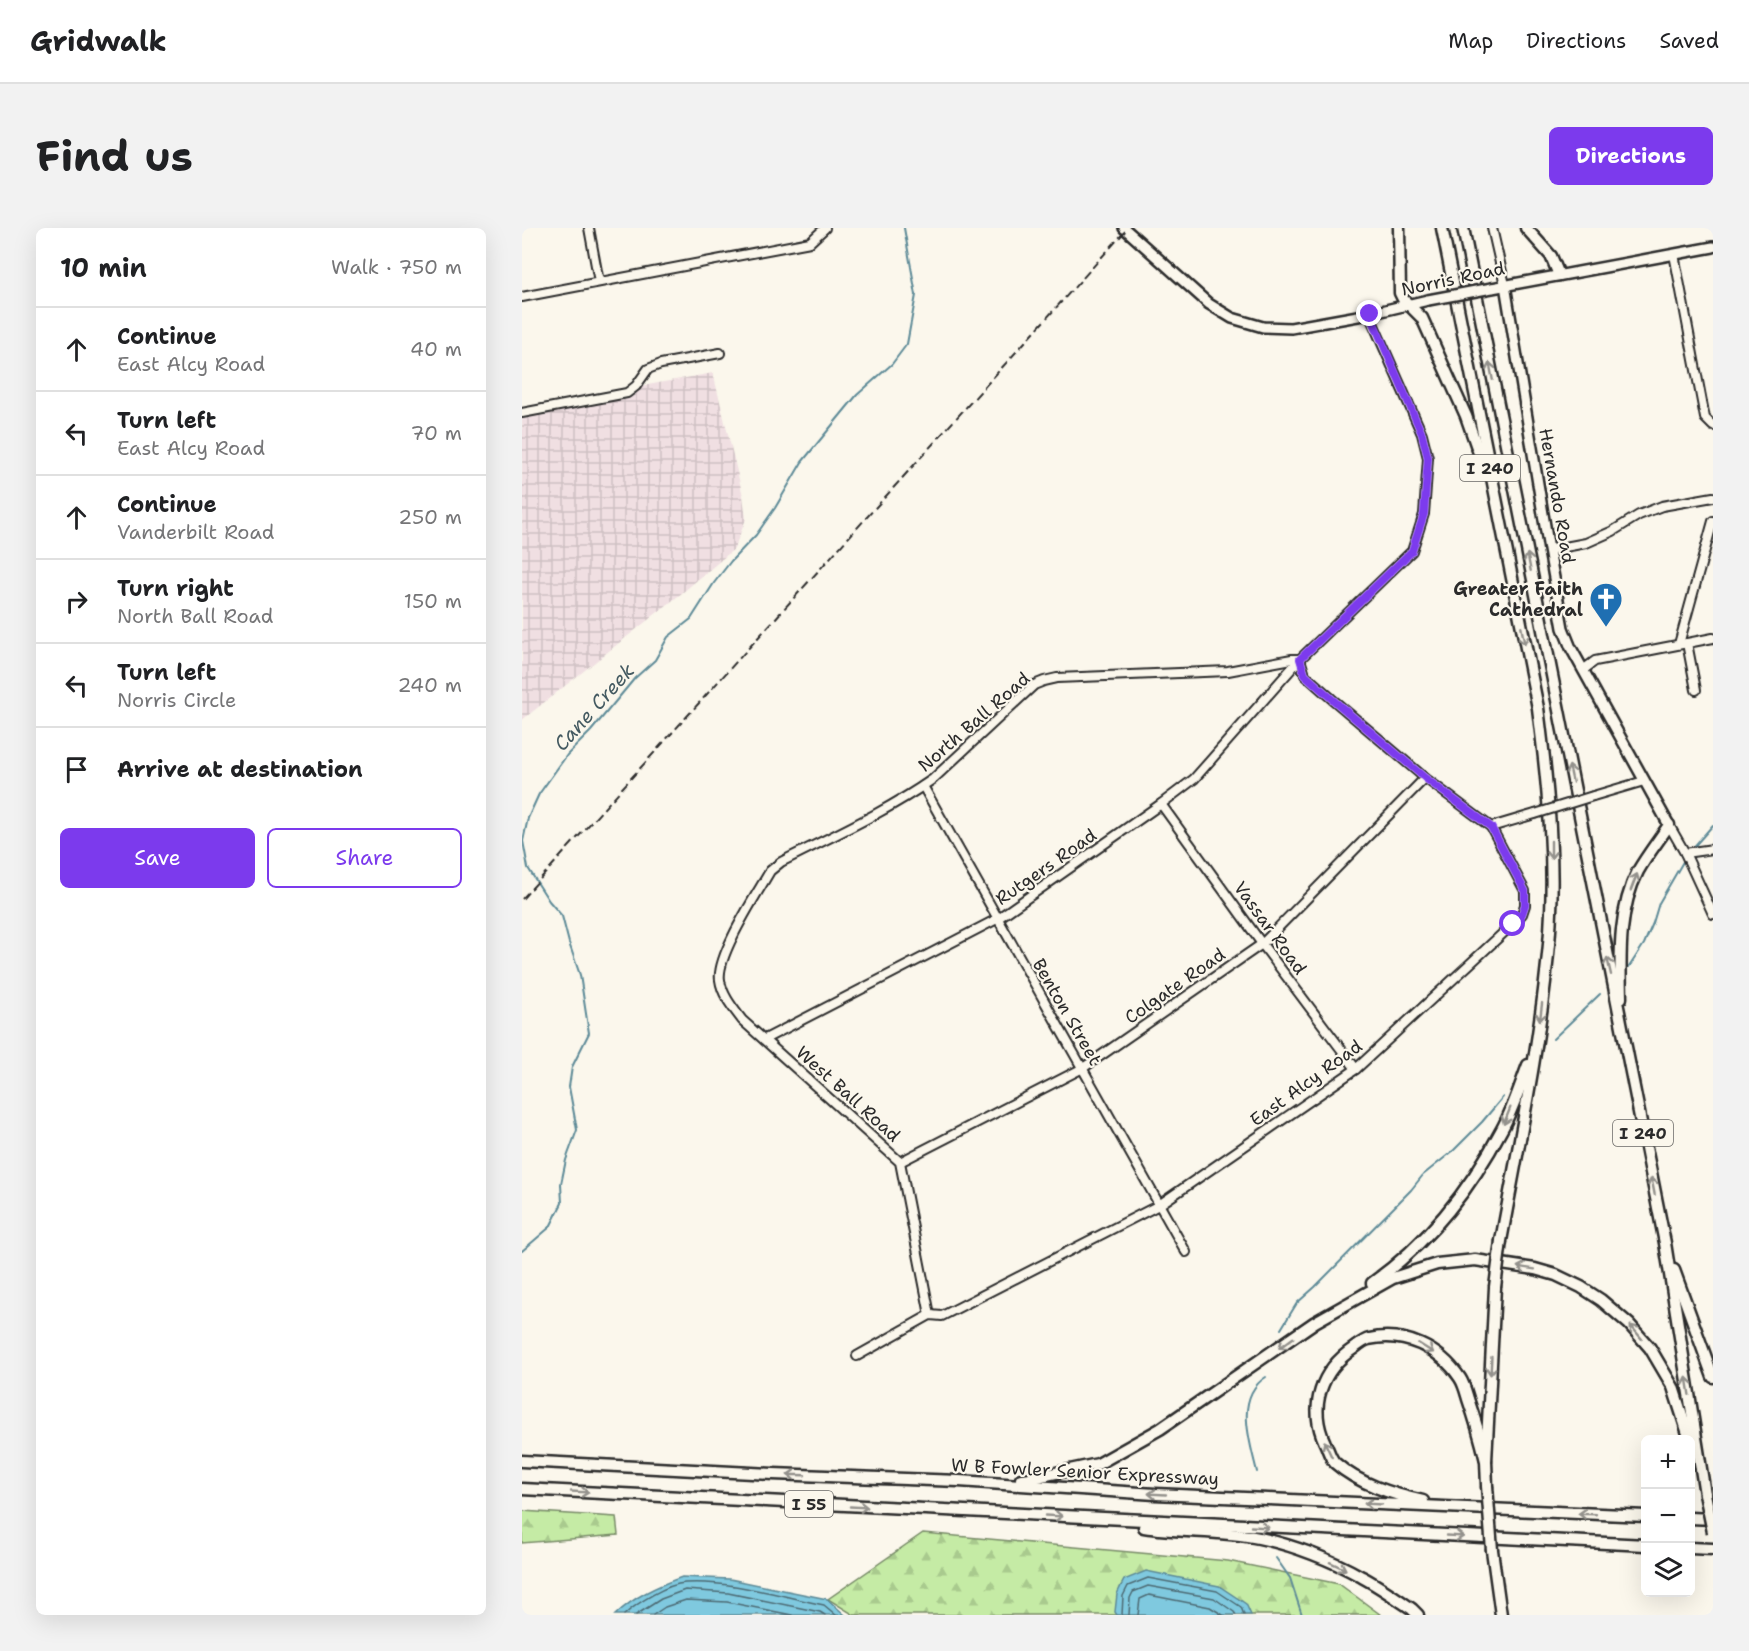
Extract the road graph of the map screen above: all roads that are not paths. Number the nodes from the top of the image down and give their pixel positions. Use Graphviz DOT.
graph roads {
  1 [pos="589,228"];
  2 [pos="1124,228"];
  3 [pos="1399,228"];
  4 [pos="1442,228"];
  5 [pos="1463,228"];
  6 [pos="1492,228"];
  7 [pos="1526,228"];
  8 [pos="824,229"];
  9 [pos="1713,247"];
  10 [pos="1674,254"];
  11 [pos="1559,275"];
  12 [pos="599,282"];
  13 [pos="1505,285"];
  14 [pos="522,297"];
  15 [pos="1408,305"];
  16 [pos="1370,314"];
  17 [pos="720,353"];
  18 [pos="522,413"];
  19 [pos="1713,426"];
  20 [pos="1713,497"];
  21 [pos="1497,501"];
  22 [pos="1713,521"];
  23 [pos="1549,550"];
  24 [pos="1713,638"];
  25 [pos="1683,644"];
  26 [pos="1300,659"];
  27 [pos="1583,670"];
  28 [pos="1696,690"];
  29 [pos="1425,778"];
  30 [pos="1644,781"];
  31 [pos="922,786"];
  32 [pos="1161,804"];
  33 [pos="1669,825"];
  34 [pos="1491,827"];
  35 [pos="1713,849"];
  36 [pos="1685,854"];
  37 [pos="1713,914"];
  38 [pos="997,919"];
  39 [pos="1262,944"];
  40 [pos="722,987"];
  41 [pos="1621,1023"];
  42 [pos="765,1039"];
  43 [pos="1537,1042"];
  44 [pos="1083,1068"];
  45 [pos="1356,1070"];
  46 [pos="900,1162"];
  47 [pos="1159,1204"];
  48 [pos="1665,1243"];
  49 [pos="1186,1252"];
  50 [pos="1334,1310"];
  51 [pos="930,1314"];
  52 [pos="856,1356"];
  53 [pos="1713,1377"];
  54 [pos="1688,1435"];
  55 [pos="1695,1457"];
  56 [pos="522,1461"];
  57 [pos="1486,1461"];
  58 [pos="959,1481"];
  59 [pos="522,1489"];
  60 [pos="1705,1490"];
  61 [pos="1452,1508"];
  62 [pos="1641,1516"];
  63 [pos="1695,1518"];
  64 [pos="1097,1519"];
  65 [pos="1713,1519"];
  66 [pos="1713,1532"];
  67 [pos="1641,1545"];
  68 [pos="1695,1548"];
  69 [pos="1713,1549"];
  70 [pos="1495,1576"];
  71 [pos="1418,1615"];
  72 [pos="1501,1615"];
  73 [pos="1509,1615"];
  1 -- 12 [label="street"];
  2 -- 16 [label="main road, Norris Road"];
  3 -- 15 [label="highway"];
  4 -- 21 [label="highway, I 240"];
  41 -- 5 [label="highway, I 240, one-way"];
  6 -- 13 [label="street, Hernando Road"];
  7 -- 11 [label="highway"];
  8 -- 12 [label="street"];
  9 -- 10 [label="main road, Norris Road"];
  10 -- 11 [label="main road, Norris Road"];
  10 -- 19 [label="street"];
  11 -- 13 [label="main road, Norris Road"];
  12 -- 14 [label="street"];
  13 -- 15 [label="main road, Norris Road, bridge"];
  13 -- 23 [label="main road, Hernando Road"];
  15 -- 16 [label="main road, Norris Road"];
  15 -- 21 [label="highway"];
  16 -- 26 [label="street"];
  17 -- 18 [label="street"];
  20 -- 23 [label="street"];
  21 -- 43 [label="highway, I 240, one-way"];
  22 -- 25 [label="street"];
  23 -- 27 [label="main road, Hernando Road"];
  24 -- 25 [label="street"];
  25 -- 27 [label="street"];
  25 -- 28 [label="street"];
  26 -- 29 [label="street"];
  26 -- 31 [label="street, North Ball Road"];
  26 -- 32 [label="street, Rutgers Road"];
  27 -- 30 [label="main road, Hernando Road"];
  29 -- 34 [label="street"];
  29 -- 39 [label="street, Colgate Road"];
  30 -- 33 [label="main road, Hernando Road"];
  30 -- 34 [label="street, bridge"];
  31 -- 38 [label="street, Benton Street"];
  31 -- 40 [label="street, North Ball Road"];
  32 -- 38 [label="street, Rutgers Road"];
  32 -- 39 [label="street, Vassar Road"];
  33 -- 36 [label="street, Hernando Road"];
  41 -- 33 [label="highway, one-way"];
  34 -- 45 [label="street, East Alcy Road"];
  35 -- 36 [label="street"];
  36 -- 37 [label="street, Hernando Road"];
  38 -- 42 [label="street, Rutgers Road"];
  38 -- 44 [label="street, Benton Street"];
  39 -- 44 [label="street, Colgate Road"];
  39 -- 45 [label="street, Vassar Road"];
  40 -- 42 [label="street, West Ball Road"];
  48 -- 41 [label="highway, I 240, one-way"];
  42 -- 46 [label="street, West Ball Road"];
  43 -- 50 [label="highway, one-way"];
  43 -- 57 [label="highway, I 240, one-way, bridge"];
  44 -- 46 [label="street, Colgate Road"];
  44 -- 47 [label="street, Benton Street"];
  45 -- 47 [label="street, East Alcy Road"];
  46 -- 51 [label="street, West Ball Road"];
  47 -- 49 [label="street, Benton Street"];
  47 -- 51 [label="street, East Alcy Road"];
  48 -- 53 [label="highway"];
  60 -- 48 [label="highway, one-way"];
  54 -- 50 [label="highway, one-way"];
  50 -- 58 [label="highway, one-way"];
  51 -- 52 [label="street, East Alcy Road"];
  55 -- 60 [label="highway"];
  58 -- 56 [label="highway, W B Fowler Senior Expressway / I 55, one-way"];
  61 -- 57 [label="highway, one-way"];
  57 -- 70 [label="highway, I 240, bridge"];
  61 -- 58 [label="highway, W B Fowler Senior Expressway, one-way"];
  59 -- 64 [label="highway, I 55, one-way"];
  60 -- 66 [label="highway, bridge"];
  62 -- 61 [label="highway, W B Fowler Senior Expressway, one-way"];
  63 -- 65 [label="highway"];
  64 -- 67 [label="highway, one-way"];
  64 -- 71 [label="highway, one-way"];
  68 -- 69 [label="highway"];
  70 -- 72 [label="highway"];
  70 -- 73 [label="highway"];
}
